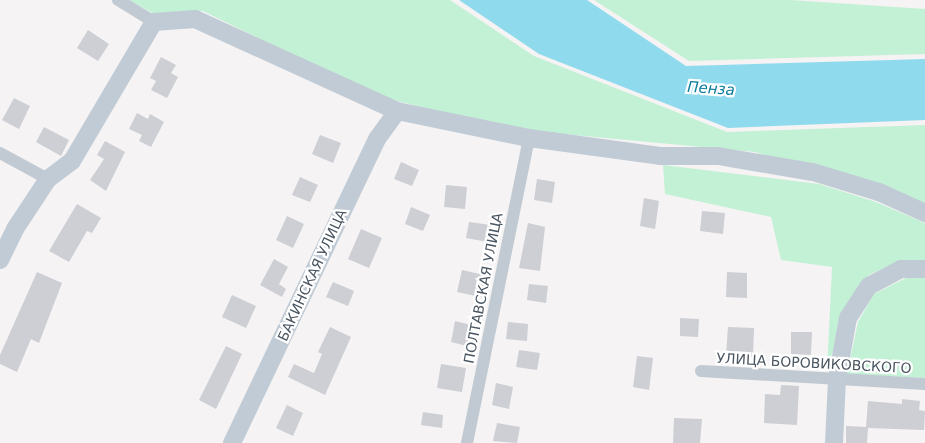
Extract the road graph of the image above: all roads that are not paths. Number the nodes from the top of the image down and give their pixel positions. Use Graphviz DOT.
graph roads {
  1 [pos="118,0"];
  2 [pos="154,22"];
  3 [pos="397,111"];
  4 [pos="529,138"];
  5 [pos="0,153"];
  6 [pos="48,179"];
  7 [pos="925,213"];
  8 [pos="0,260"];
  9 [pos="925,269"];
  10 [pos="701,371"];
  11 [pos="837,379"];
  12 [pos="925,384"];
  13 [pos="232,443"];
  14 [pos="467,443"];
  15 [pos="834,443"];
  1 -- 2 [label="street"];
  2 -- 3 [label="street"];
  2 -- 6 [label="street"];
  3 -- 4 [label="street"];
  3 -- 13 [label="street, БАКИНСКАЯ УЛИЦА"];
  4 -- 7 [label="street"];
  4 -- 14 [label="street, ПОЛТАВСКАЯ УЛИЦА"];
  5 -- 6 [label="street"];
  6 -- 8 [label="street"];
  9 -- 11 [label="street"];
  10 -- 11 [label="street, УЛИЦА БОРОВИКОВСКОГО"];
  11 -- 12 [label="street, УЛИЦА БОРОВИКОВСКОГО"];
  11 -- 15 [label="street"];
}
